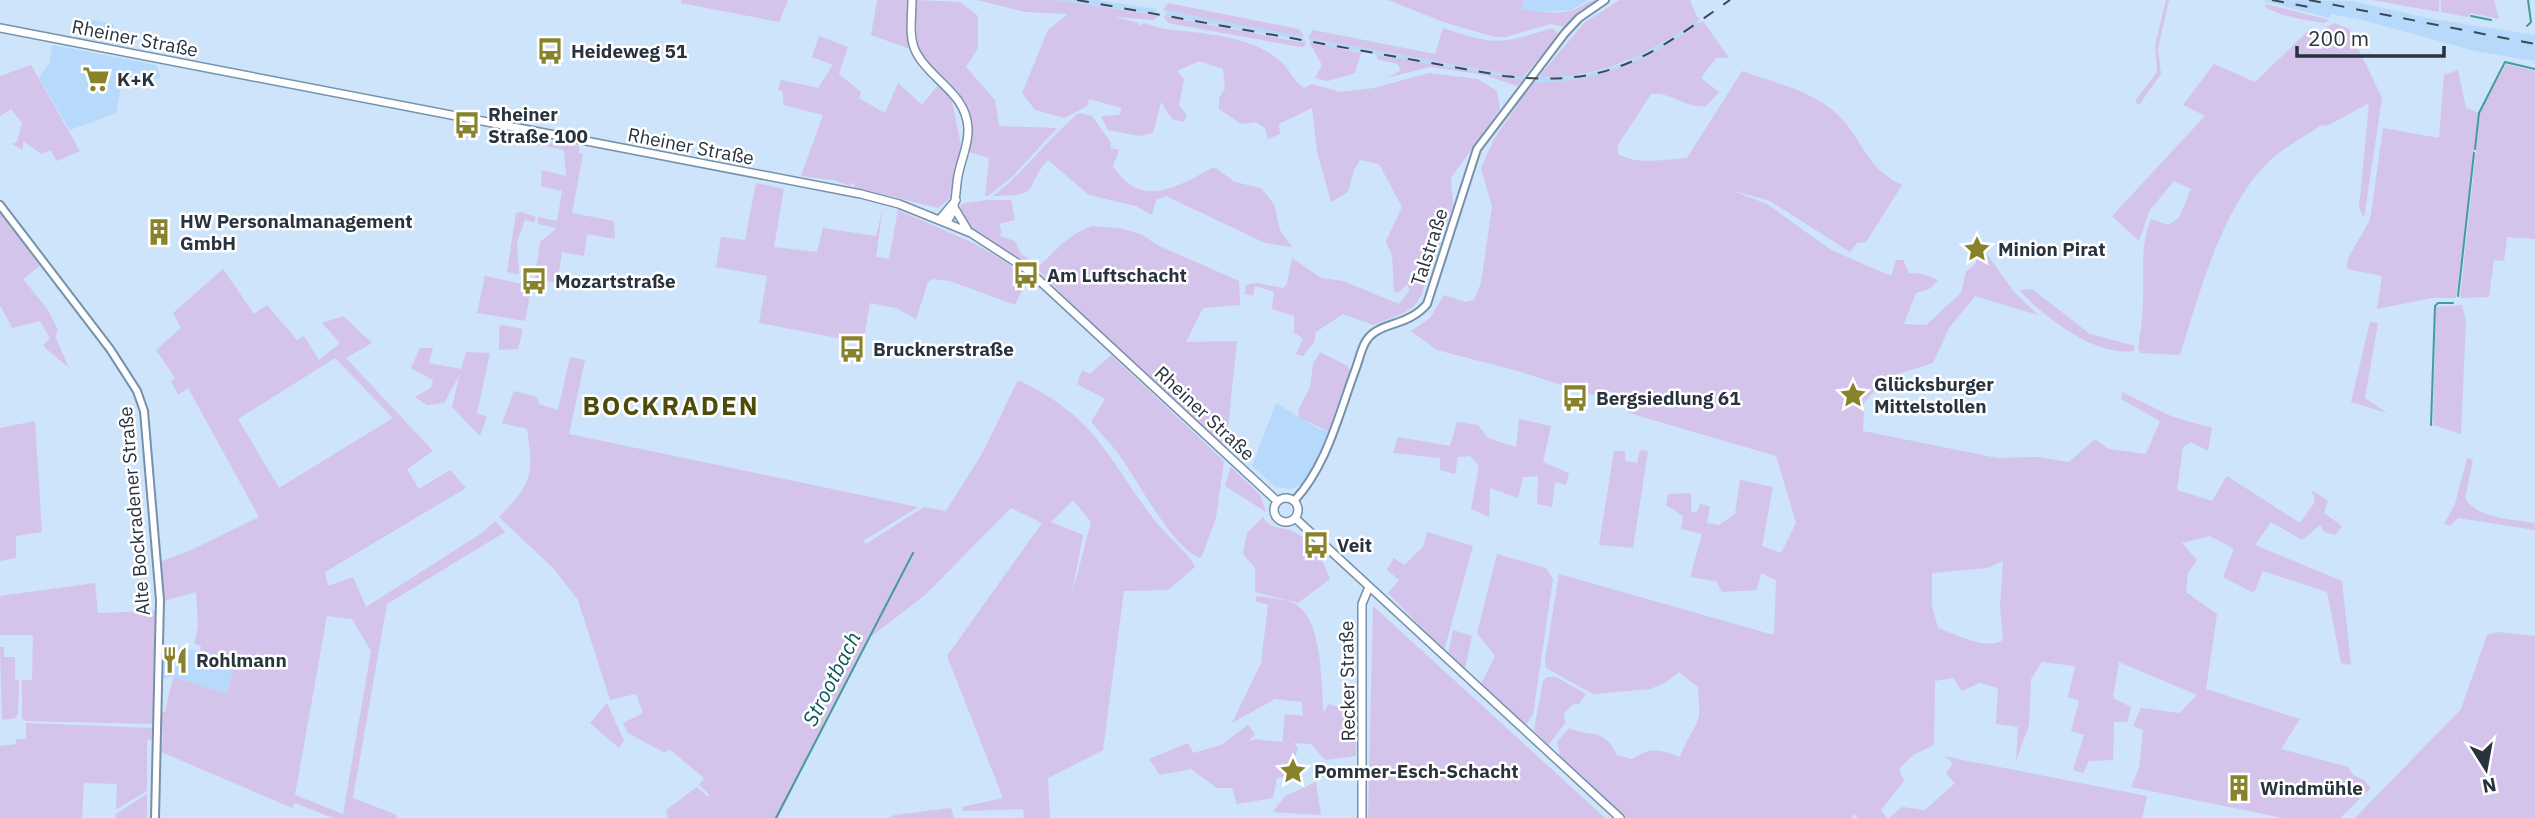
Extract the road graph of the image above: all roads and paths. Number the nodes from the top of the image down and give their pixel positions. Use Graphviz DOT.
graph roads {
  1 [pos="912,0"];
  2 [pos="1605,0"];
  3 [pos="0,28"];
  4 [pos="955,204"];
  5 [pos="0,205"];
  6 [pos="944,221"];
  7 [pos="971,233"];
  8 [pos="1277,501"];
  9 [pos="1294,501"];
  10 [pos="1295,518"];
  11 [pos="1369,587"];
  12 [pos="155,818"];
  13 [pos="1362,818"];
  14 [pos="1620,818"];
  1 -- 4 [label="main road"];
  2 -- 9 [label="street, Talstraße"];
  3 -- 6 [label="main road, Rheiner Straße"];
  4 -- 6 [label="main road"];
  4 -- 7 [label="main road"];
  5 -- 12 [label="street, Alte Bockradener Straße"];
  6 -- 7 [label="main road, Rheiner Straße"];
  7 -- 8 [label="main road, Rheiner Straße"];
  8 -- 9 [label="main road"];
  8 -- 10 [label="main road"];
  9 -- 10 [label="main road"];
  10 -- 11 [label="main road"];
  11 -- 13 [label="main road, Recker Straße"];
  11 -- 14 [label="main road"];
}
